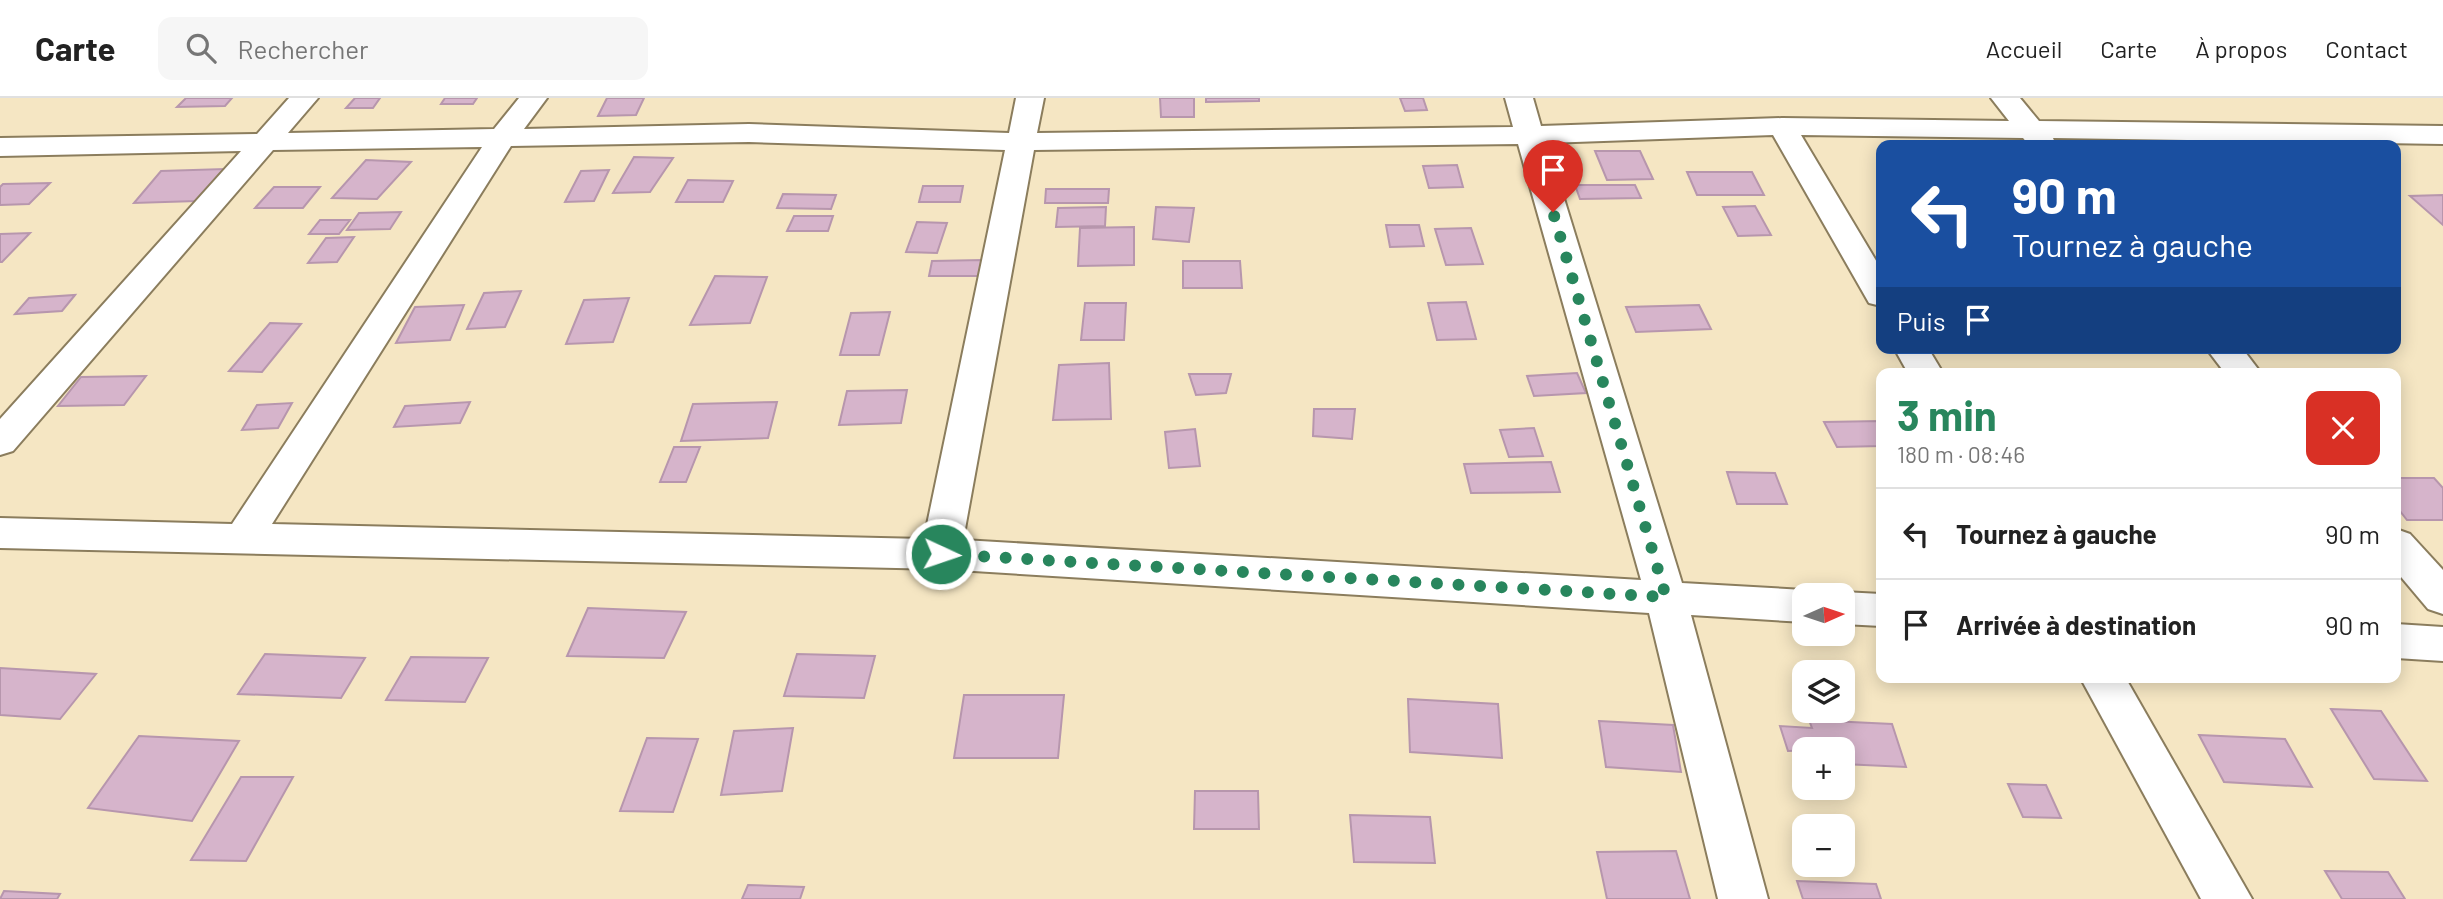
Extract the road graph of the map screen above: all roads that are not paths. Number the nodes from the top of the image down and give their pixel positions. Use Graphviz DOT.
graph roads {
  1 [pos="304,98"];
  2 [pos="533,98"];
  3 [pos="1030,98"];
  4 [pos="1519,98"];
  5 [pos="2005,98"];
  6 [pos="1782,127"];
  7 [pos="1530,135"];
  8 [pos="2443,135"];
  9 [pos="2037,137"];
  10 [pos="501,139"];
  11 [pos="266,142"];
  12 [pos="1020,142"];
  13 [pos="0,147"];
  14 [pos="1876,287"];
  15 [pos="2228,354"];
  16 [pos="2240,368"];
  17 [pos="0,442"];
  18 [pos="0,533"];
  19 [pos="244,537"];
  20 [pos="2401,550"];
  21 [pos="941,554"];
  22 [pos="1666,597"];
  23 [pos="2443,598"];
  24 [pos="1792,605"];
  25 [pos="1855,609"];
  26 [pos="1876,610"];
  27 [pos="2401,641"];
  28 [pos="2443,644"];
  29 [pos="2105,683"];
  30 [pos="1743,899"];
  31 [pos="2227,899"];
  1 -- 11 [label="street"];
  2 -- 10 [label="street"];
  3 -- 12 [label="street"];
  4 -- 7 [label="street"];
  5 -- 9 [label="street"];
  6 -- 7 [label="street"];
  6 -- 9 [label="street"];
  6 -- 14 [label="street"];
  7 -- 12 [label="street"];
  7 -- 22 [label="street"];
  8 -- 9 [label="street"];
  10 -- 11 [label="street"];
  10 -- 12 [label="street"];
  10 -- 19 [label="street"];
  11 -- 13 [label="street"];
  11 -- 17 [label="street"];
  12 -- 21 [label="street"];
  15 -- 16 [label="street"];
  18 -- 19 [label="street"];
  19 -- 21 [label="street"];
  20 -- 23 [label="street"];
  21 -- 22 [label="street"];
  22 -- 24 [label="street"];
  22 -- 30 [label="street"];
  25 -- 26 [label="street"];
  27 -- 28 [label="street"];
  29 -- 31 [label="street"];
}
